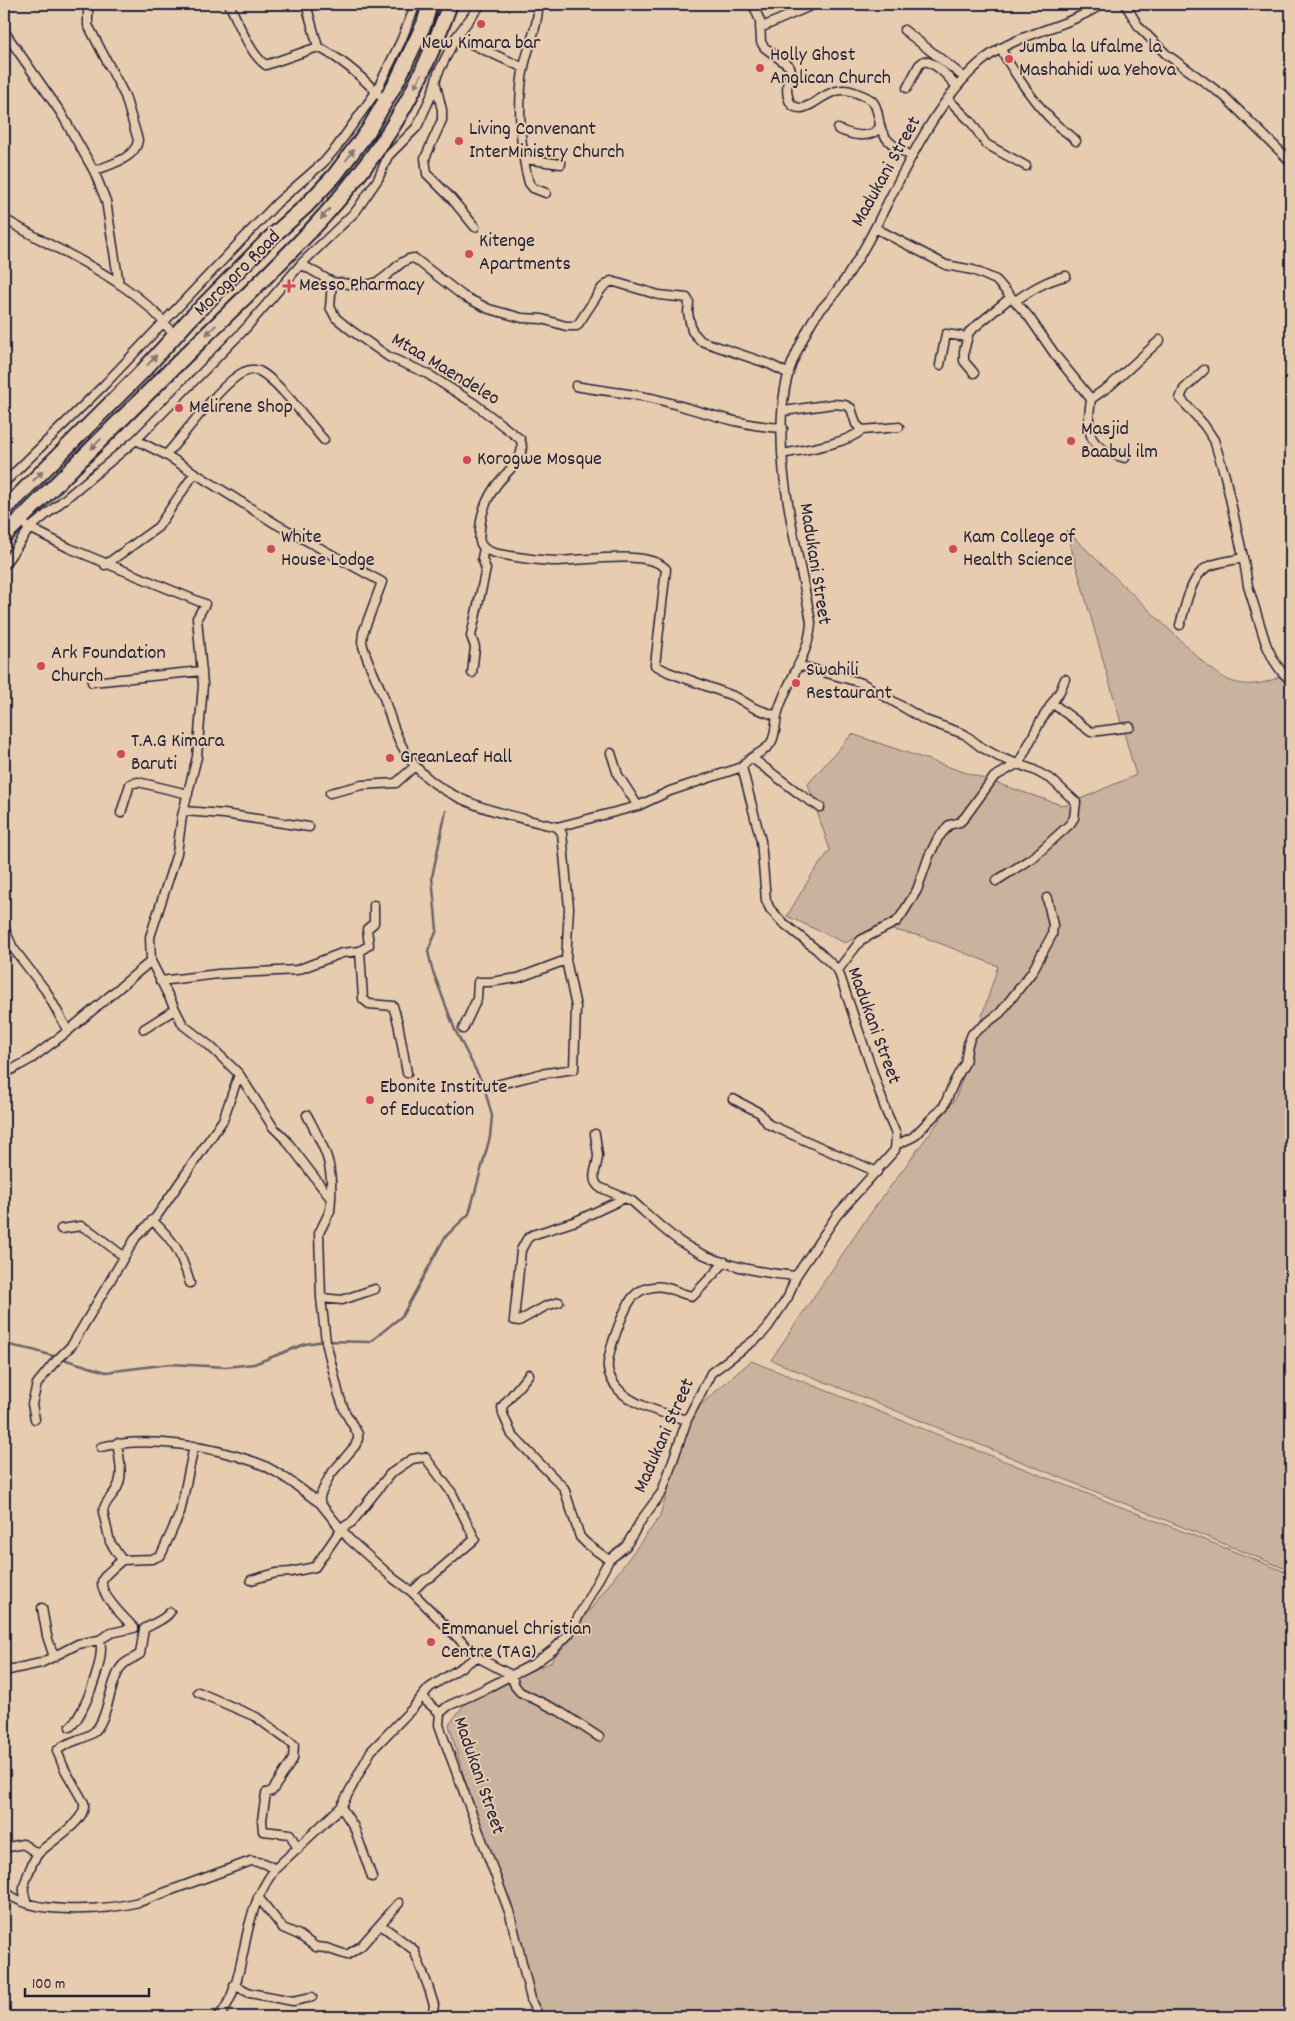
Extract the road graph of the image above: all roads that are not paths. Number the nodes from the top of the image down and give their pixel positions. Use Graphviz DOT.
graph roads {
  1 [pos="88,4"];
  2 [pos="229,4"];
  3 [pos="306,4"];
  4 [pos="416,4"];
  5 [pos="430,4"];
  6 [pos="450,4"];
  7 [pos="481,4"];
  8 [pos="538,4"];
  9 [pos="753,4"];
  10 [pos="815,4"];
  11 [pos="1102,4"];
  12 [pos="1125,4"];
  13 [pos="760,28"];
  14 [pos="904,30"];
  15 [pos="4,31"];
  16 [pos="456,37"];
  17 [pos="318,47"];
  18 [pos="1000,48"];
  19 [pos="524,68"];
  20 [pos="966,78"];
  21 [pos="436,83"];
  22 [pos="957,87"];
  23 [pos="907,88"];
  24 [pos="380,97"];
  25 [pos="948,99"];
  26 [pos="880,127"];
  27 [pos="838,129"];
  28 [pos="1076,140"];
  29 [pos="910,156"];
  30 [pos="525,159"];
  31 [pos="1291,162"];
  32 [pos="560,164"];
  33 [pos="1026,166"];
  34 [pos="94,171"];
  35 [pos="546,193"];
  36 [pos="4,218"];
  37 [pos="474,227"];
  38 [pos="875,228"];
  39 [pos="301,264"];
  40 [pos="1066,276"];
  41 [pos="332,282"];
  42 [pos="119,284"];
  43 [pos="1013,299"];
  44 [pos="164,322"];
  45 [pos="174,336"];
  46 [pos="967,337"];
  47 [pos="1160,340"];
  48 [pos="940,365"];
  49 [pos="1204,370"];
  50 [pos="974,373"];
  51 [pos="789,374"];
  52 [pos="576,386"];
  53 [pos="1091,399"];
  54 [pos="784,411"];
  55 [pos="899,427"];
  56 [pos="783,428"];
  57 [pos="862,430"];
  58 [pos="136,440"];
  59 [pos="324,440"];
  60 [pos="782,454"];
  61 [pos="166,456"];
  62 [pos="1125,458"];
  63 [pos="194,474"];
  64 [pos="4,483"];
  65 [pos="4,510"];
  66 [pos="26,524"];
  67 [pos="4,536"];
  68 [pos="484,548"];
  69 [pos="1243,558"];
  70 [pos="4,565"];
  71 [pos="105,565"];
  72 [pos="1180,625"];
  73 [pos="798,665"];
  74 [pos="202,671"];
  75 [pos="472,672"];
  76 [pos="1065,679"];
  77 [pos="1291,681"];
  78 [pos="92,682"];
  79 [pos="1052,704"];
  80 [pos="777,716"];
  81 [pos="1130,727"];
  82 [pos="611,752"];
  83 [pos="752,758"];
  84 [pos="1019,763"];
  85 [pos="415,766"];
  86 [pos="742,767"];
  87 [pos="330,793"];
  88 [pos="188,794"];
  89 [pos="638,806"];
  90 [pos="820,807"];
  91 [pos="184,811"];
  92 [pos="121,813"];
  93 [pos="309,827"];
  94 [pos="557,827"];
  95 [pos="996,881"];
  96 [pos="1047,898"];
  97 [pos="374,905"];
  98 [pos="4,928"];
  99 [pos="360,951"];
  100 [pos="566,960"];
  101 [pos="151,961"];
  102 [pos="838,970"];
  103 [pos="160,981"];
  104 [pos="174,1010"];
  105 [pos="144,1029"];
  106 [pos="464,1030"];
  107 [pos="68,1031"];
  108 [pos="407,1073"];
  109 [pos="4,1074"];
  110 [pos="239,1074"];
  111 [pos="492,1086"];
  112 [pos="733,1099"];
  113 [pos="307,1115"];
  114 [pos="595,1134"];
  115 [pos="896,1145"];
  116 [pos="877,1172"];
  117 [pos="331,1198"];
  118 [pos="625,1198"];
  119 [pos="152,1220"];
  120 [pos="61,1229"];
  121 [pos="123,1256"];
  122 [pos="725,1262"];
  123 [pos="796,1276"];
  124 [pos="190,1283"];
  125 [pos="375,1289"];
  126 [pos="321,1298"];
  127 [pos="559,1302"];
  128 [pos="529,1374"];
  129 [pos="35,1419"];
  130 [pos="687,1420"];
  131 [pos="117,1443"];
  132 [pos="194,1446"];
  133 [pos="100,1447"];
  134 [pos="320,1502"];
  135 [pos="342,1528"];
  136 [pos="122,1560"];
  137 [pos="609,1560"];
  138 [pos="251,1580"];
  139 [pos="412,1592"];
  140 [pos="42,1608"];
  141 [pos="170,1612"];
  142 [pos="134,1628"];
  143 [pos="144,1629"];
  144 [pos="98,1640"];
  145 [pos="54,1657"];
  146 [pos="477,1657"];
  147 [pos="4,1671"];
  148 [pos="511,1675"];
  149 [pos="198,1692"];
  150 [pos="423,1695"];
  151 [pos="440,1713"];
  152 [pos="70,1727"];
  153 [pos="599,1737"];
  154 [pos="342,1807"];
  155 [pos="4,1848"];
  156 [pos="298,1849"];
  157 [pos="38,1854"];
  158 [pos="275,1869"];
  159 [pos="372,1877"];
  160 [pos="4,1890"];
  161 [pos="258,1897"];
  162 [pos="27,1903"];
  163 [pos="399,1903"];
  164 [pos="381,1925"];
  165 [pos="234,1985"];
  166 [pos="312,1997"];
  167 [pos="218,2017"];
  168 [pos="432,2017"];
  169 [pos="539,2017"];
  1 -- 34 [label="street"];
  2 -- 17 [label="street"];
  3 -- 17 [label="street"];
  4 -- 24 [label="street"];
  5 -- 24 [label="highway, Morogoro Road"];
  6 -- 66 [label="highway, Morogoro Road, one-way"];
  7 -- 16 [label="street"];
  8 -- 19 [label="street"];
  9 -- 13 [label="street"];
  10 -- 13 [label="street"];
  11 -- 18 [label="street, Madukani Street"];
  12 -- 31 [label="street"];
  13 -- 26 [label="street"];
  14 -- 20 [label="street"];
  15 -- 34 [label="street"];
  16 -- 19 [label="street"];
  16 -- 21 [label="street"];
  17 -- 24 [label="street"];
  18 -- 20 [label="street, Madukani Street"];
  18 -- 28 [label="street"];
  19 -- 30 [label="street"];
  20 -- 22 [label="street, Madukani Street"];
  21 -- 37 [label="street"];
  21 -- 39 [label="street"];
  22 -- 23 [label="street"];
  22 -- 25 [label="street, Madukani Street"];
  24 -- 44 [label="street"];
  45 -- 24 [label="highway, Morogoro Road, one-way"];
  25 -- 29 [label="street, Madukani Street"];
  25 -- 33 [label="street"];
  26 -- 27 [label="street"];
  26 -- 29 [label="street"];
  29 -- 38 [label="street, Madukani Street"];
  30 -- 32 [label="street"];
  30 -- 35 [label="street"];
  34 -- 42 [label="street"];
  36 -- 42 [label="street"];
  38 -- 43 [label="street"];
  38 -- 51 [label="street, Madukani Street"];
  39 -- 41 [label="street"];
  39 -- 58 [label="street"];
  40 -- 43 [label="street"];
  41 -- 51 [label="street"];
  41 -- 68 [label="street, Mtaa Maendeleo"];
  42 -- 44 [label="street"];
  43 -- 46 [label="street"];
  43 -- 53 [label="street"];
  44 -- 45 [label="street"];
  44 -- 64 [label="street"];
  65 -- 45 [label="highway, Morogoro Road, one-way"];
  46 -- 48 [label="street"];
  46 -- 50 [label="street"];
  47 -- 53 [label="street"];
  49 -- 69 [label="street"];
  51 -- 54 [label="street, Madukani Street"];
  52 -- 56 [label="street"];
  53 -- 62 [label="street"];
  54 -- 56 [label="street, Madukani Street"];
  54 -- 57 [label="street"];
  55 -- 57 [label="street"];
  56 -- 60 [label="street, Madukani Street"];
  57 -- 60 [label="street"];
  58 -- 61 [label="street"];
  58 -- 66 [label="street"];
  59 -- 61 [label="street"];
  60 -- 73 [label="street, Madukani Street"];
  61 -- 63 [label="street"];
  63 -- 71 [label="street"];
  63 -- 85 [label="street"];
  66 -- 67 [label="highway, Morogoro Road"];
  66 -- 70 [label="street"];
  66 -- 71 [label="street"];
  68 -- 75 [label="street"];
  68 -- 80 [label="street"];
  69 -- 72 [label="street"];
  69 -- 77 [label="street"];
  71 -- 74 [label="street"];
  73 -- 80 [label="street, Madukani Street"];
  73 -- 84 [label="street"];
  74 -- 78 [label="street"];
  74 -- 88 [label="street"];
  76 -- 79 [label="street"];
  79 -- 81 [label="street"];
  79 -- 84 [label="street"];
  80 -- 83 [label="street, Madukani Street"];
  82 -- 89 [label="street"];
  83 -- 86 [label="street, Madukani Street"];
  83 -- 90 [label="street"];
  84 -- 95 [label="street"];
  84 -- 102 [label="street"];
  85 -- 87 [label="street"];
  85 -- 94 [label="street"];
  86 -- 89 [label="street"];
  86 -- 102 [label="street, Madukani Street"];
  88 -- 91 [label="street"];
  88 -- 92 [label="street"];
  89 -- 94 [label="street"];
  91 -- 93 [label="street"];
  91 -- 101 [label="street"];
  94 -- 100 [label="street"];
  96 -- 115 [label="street"];
  97 -- 99 [label="street"];
  98 -- 107 [label="street"];
  99 -- 103 [label="street"];
  99 -- 108 [label="street"];
  100 -- 106 [label="street"];
  100 -- 111 [label="street"];
  101 -- 103 [label="street"];
  101 -- 107 [label="street"];
  102 -- 115 [label="street, Madukani Street"];
  103 -- 104 [label="street"];
  104 -- 105 [label="street"];
  104 -- 110 [label="street"];
  107 -- 109 [label="street"];
  110 -- 117 [label="street"];
  110 -- 119 [label="street"];
  112 -- 116 [label="street"];
  113 -- 117 [label="street"];
  114 -- 118 [label="street"];
  115 -- 116 [label="street, Madukani Street"];
  116 -- 123 [label="street, Madukani Street"];
  117 -- 126 [label="street"];
  118 -- 122 [label="street"];
  118 -- 127 [label="street"];
  119 -- 121 [label="street"];
  119 -- 124 [label="street"];
  120 -- 121 [label="street"];
  121 -- 129 [label="street"];
  122 -- 123 [label="street"];
  122 -- 130 [label="street"];
  123 -- 130 [label="street, Madukani Street"];
  125 -- 126 [label="street"];
  126 -- 134 [label="street"];
  128 -- 137 [label="street"];
  130 -- 137 [label="street, Madukani Street"];
  131 -- 132 [label="street"];
  131 -- 133 [label="street"];
  131 -- 136 [label="street"];
  132 -- 134 [label="street"];
  132 -- 136 [label="street"];
  134 -- 135 [label="street"];
  135 -- 138 [label="street"];
  135 -- 139 [label="street"];
  135 -- 139 [label="street"];
  136 -- 142 [label="street"];
  137 -- 148 [label="street, Madukani Street"];
  139 -- 146 [label="street"];
  140 -- 145 [label="street"];
  141 -- 143 [label="street"];
  142 -- 143 [label="street"];
  142 -- 144 [label="street"];
  143 -- 157 [label="street"];
  144 -- 145 [label="street"];
  144 -- 152 [label="street"];
  145 -- 147 [label="street"];
  146 -- 148 [label="street"];
  146 -- 150 [label="street"];
  148 -- 151 [label="street, Madukani Street"];
  148 -- 153 [label="street"];
  149 -- 156 [label="street"];
  150 -- 151 [label="street"];
  150 -- 154 [label="street"];
  151 -- 169 [label="street, Madukani Street"];
  154 -- 156 [label="street"];
  154 -- 159 [label="street"];
  155 -- 157 [label="street"];
  156 -- 158 [label="street"];
  157 -- 162 [label="street"];
  158 -- 161 [label="street"];
  158 -- 162 [label="street"];
  160 -- 162 [label="street"];
  161 -- 164 [label="street"];
  161 -- 165 [label="street"];
  163 -- 164 [label="street"];
  164 -- 168 [label="street"];
  165 -- 166 [label="street"];
  165 -- 167 [label="street"];
}
